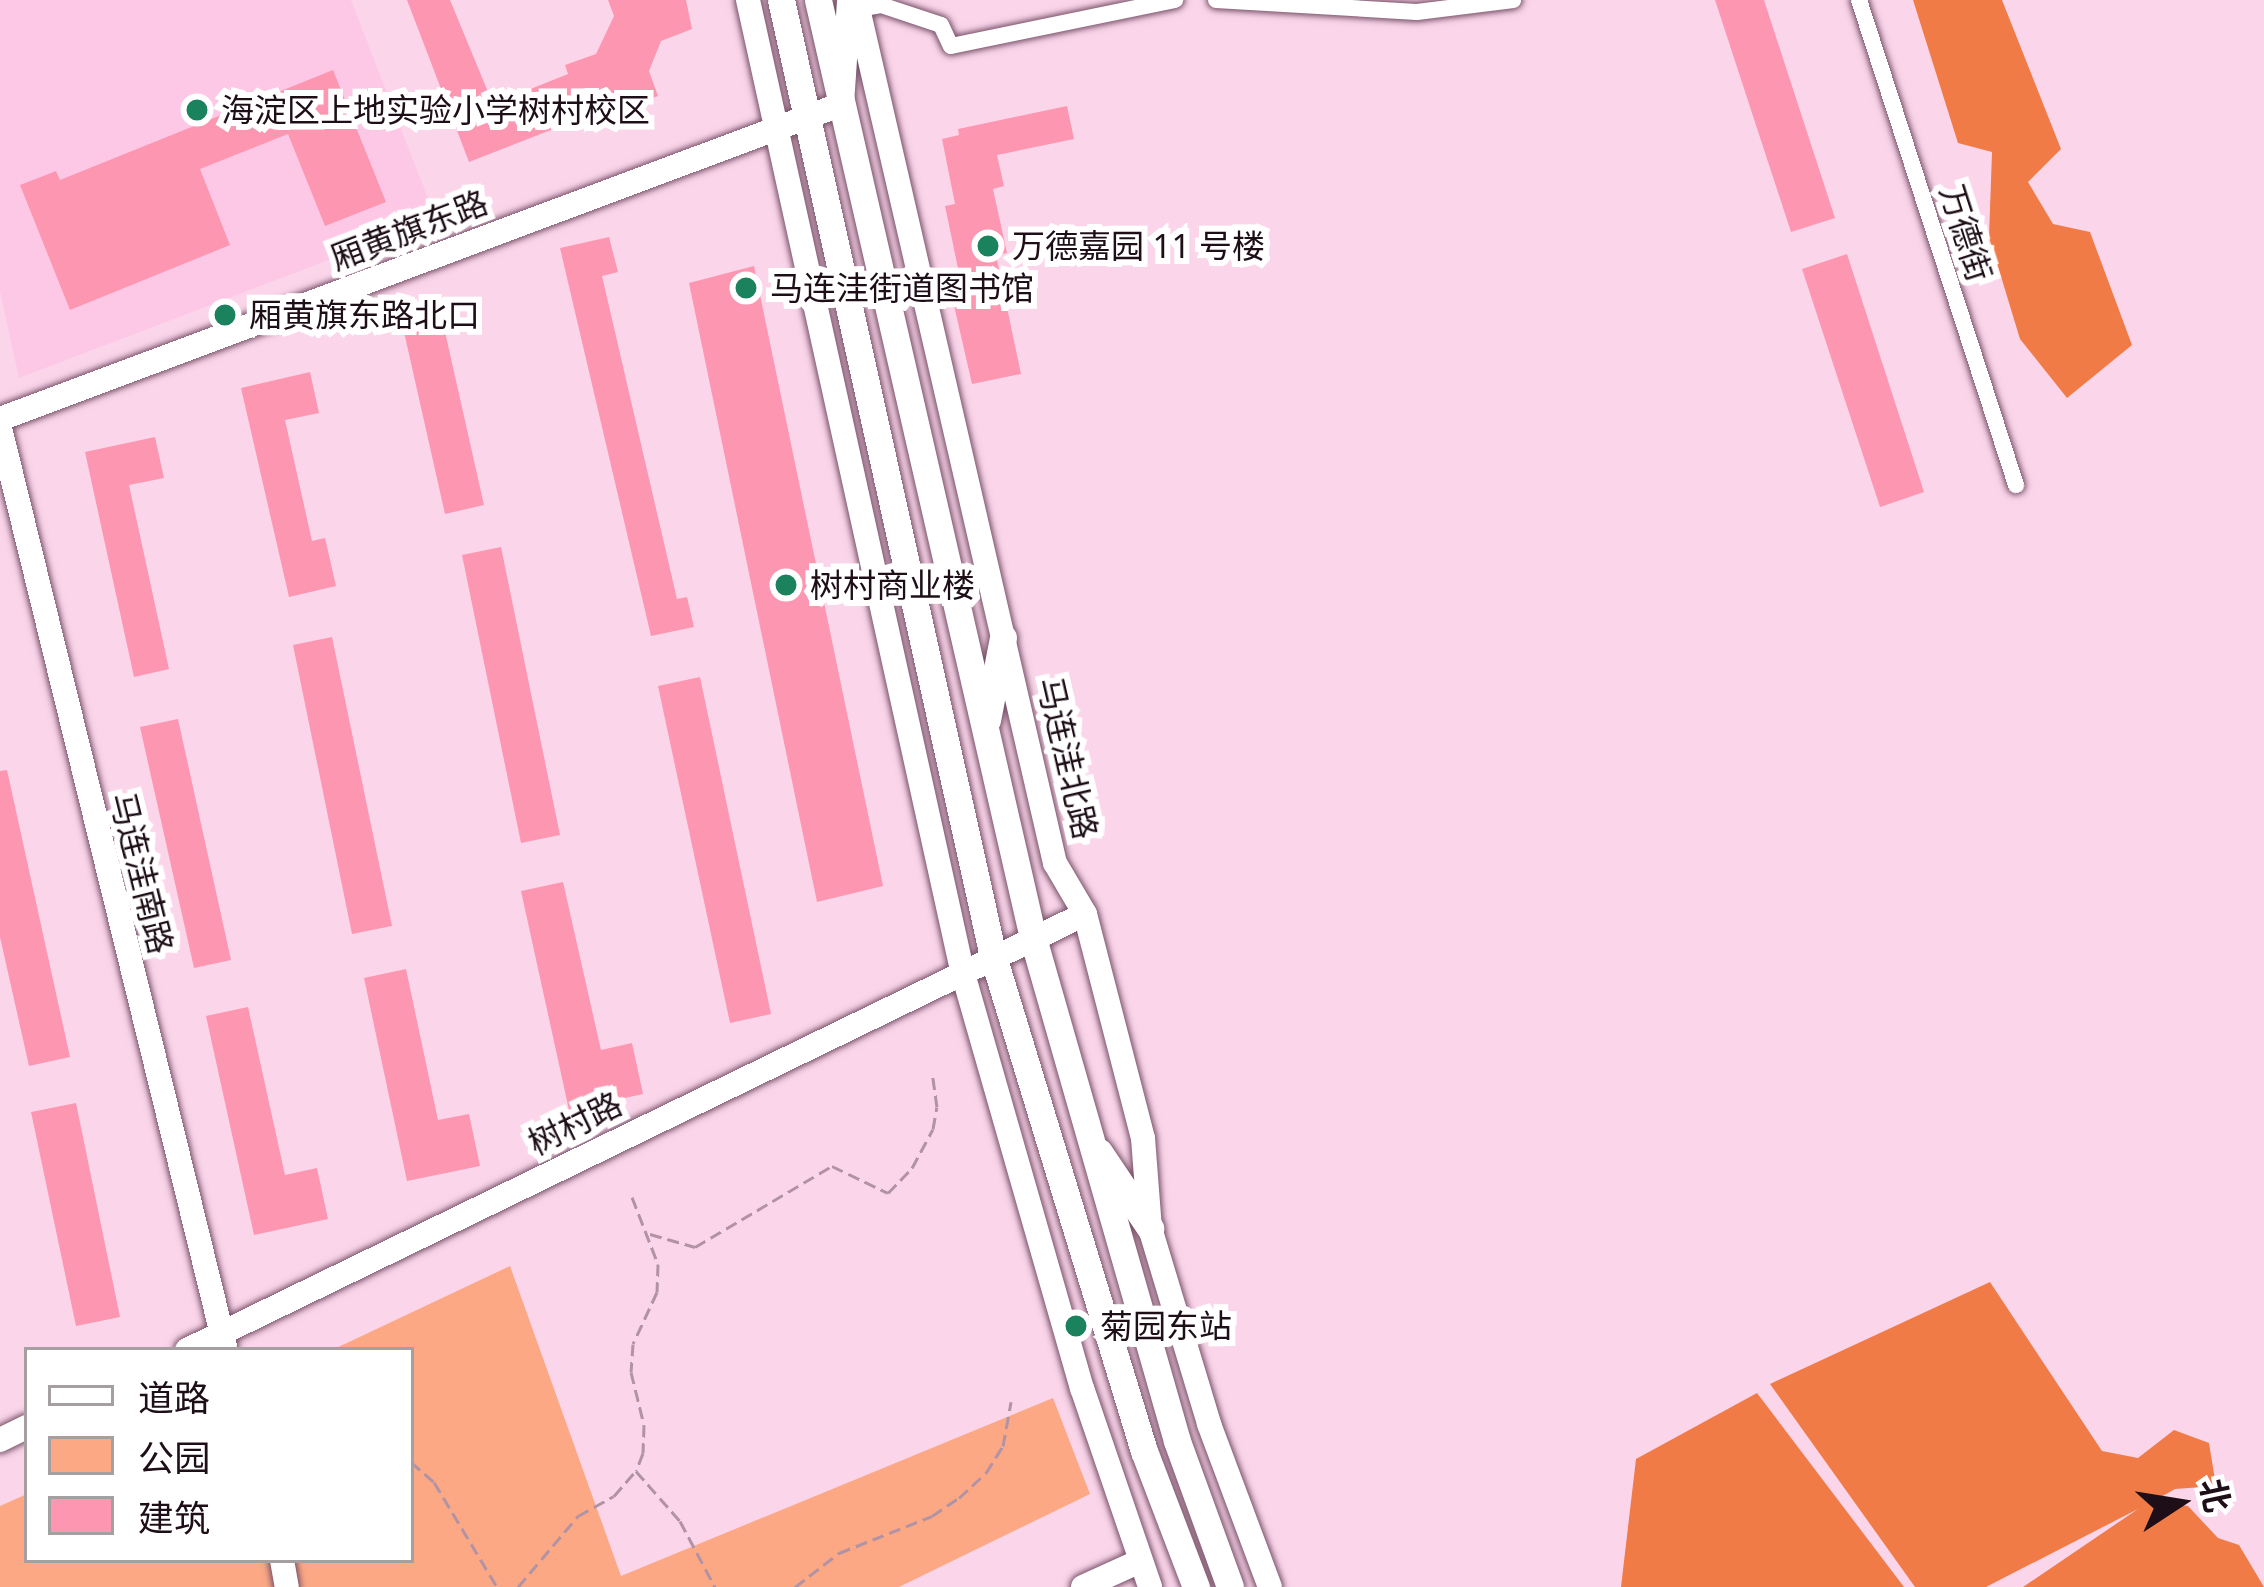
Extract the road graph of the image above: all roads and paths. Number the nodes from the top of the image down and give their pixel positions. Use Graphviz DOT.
graph roads {
  1 [pos="748,0"];
  2 [pos="781,0"];
  3 [pos="818,0"];
  4 [pos="1175,0"];
  5 [pos="1216,0"];
  6 [pos="1513,0"];
  7 [pos="1859,0"];
  8 [pos="855,3"];
  9 [pos="842,104"];
  10 [pos="807,116"];
  11 [pos="776,128"];
  12 [pos="0,419"];
  13 [pos="0,428"];
  14 [pos="2016,485"];
  15 [pos="1004,638"];
  16 [pos="985,730"];
  17 [pos="1085,914"];
  18 [pos="1033,938"];
  19 [pos="993,956"];
  20 [pos="962,970"];
  21 [pos="932,1072"];
  22 [pos="1083,1129"];
  23 [pos="632,1197"];
  24 [pos="1150,1228"];
  25 [pos="649,1233"];
  26 [pos="223,1342"];
  27 [pos="1011,1402"];
  28 [pos="414,1465"];
  29 [pos="636,1472"];
  30 [pos="1140,1561"];
  31 [pos="496,1587"];
  32 [pos="518,1587"];
  33 [pos="715,1587"];
  34 [pos="796,1587"];
  35 [pos="1083,1587"];
  36 [pos="1150,1587"];
  37 [pos="1196,1587"];
  38 [pos="1230,1587"];
  39 [pos="1270,1587"];
  1 -- 11 [label="street"];
  2 -- 10 [label="main road"];
  3 -- 9 [label="main road"];
  4 -- 8 [label="street"];
  5 -- 6 [label="street"];
  7 -- 14 [label="street, 万德街"];
  8 -- 9 [label="street"];
  8 -- 15 [label="street, 马连洼北路"];
  9 -- 10 [label="street, 厢黄旗东路"];
  9 -- 16 [label="main road"];
  10 -- 11 [label="street, 厢黄旗东路"];
  10 -- 19 [label="main road"];
  11 -- 12 [label="street, 厢黄旗东路"];
  11 -- 20 [label="street"];
  13 -- 26 [label="street, 马连洼南路"];
  15 -- 16 [label="main road"];
  15 -- 17 [label="street, 马连洼北路"];
  16 -- 18 [label="main road"];
  17 -- 18 [label="street, 树村路"];
  17 -- 24 [label="street, 马连洼北路"];
  18 -- 19 [label="street, 树村路"];
  18 -- 22 [label="main road"];
  19 -- 20 [label="street, 树村路"];
  19 -- 37 [label="main road"];
  20 -- 26 [label="street, 树村路"];
  20 -- 30 [label="street"];
  21 -- 25 [label="path"];
  22 -- 24 [label="main road"];
  22 -- 38 [label="main road"];
  23 -- 25 [label="path"];
  24 -- 39 [label="street, 马连洼北路"];
  25 -- 29 [label="path"];
  27 -- 34 [label="path"];
  28 -- 31 [label="path"];
  29 -- 32 [label="path"];
  29 -- 33 [label="path"];
  30 -- 35 [label="street"];
  30 -- 36 [label="street"];
}
